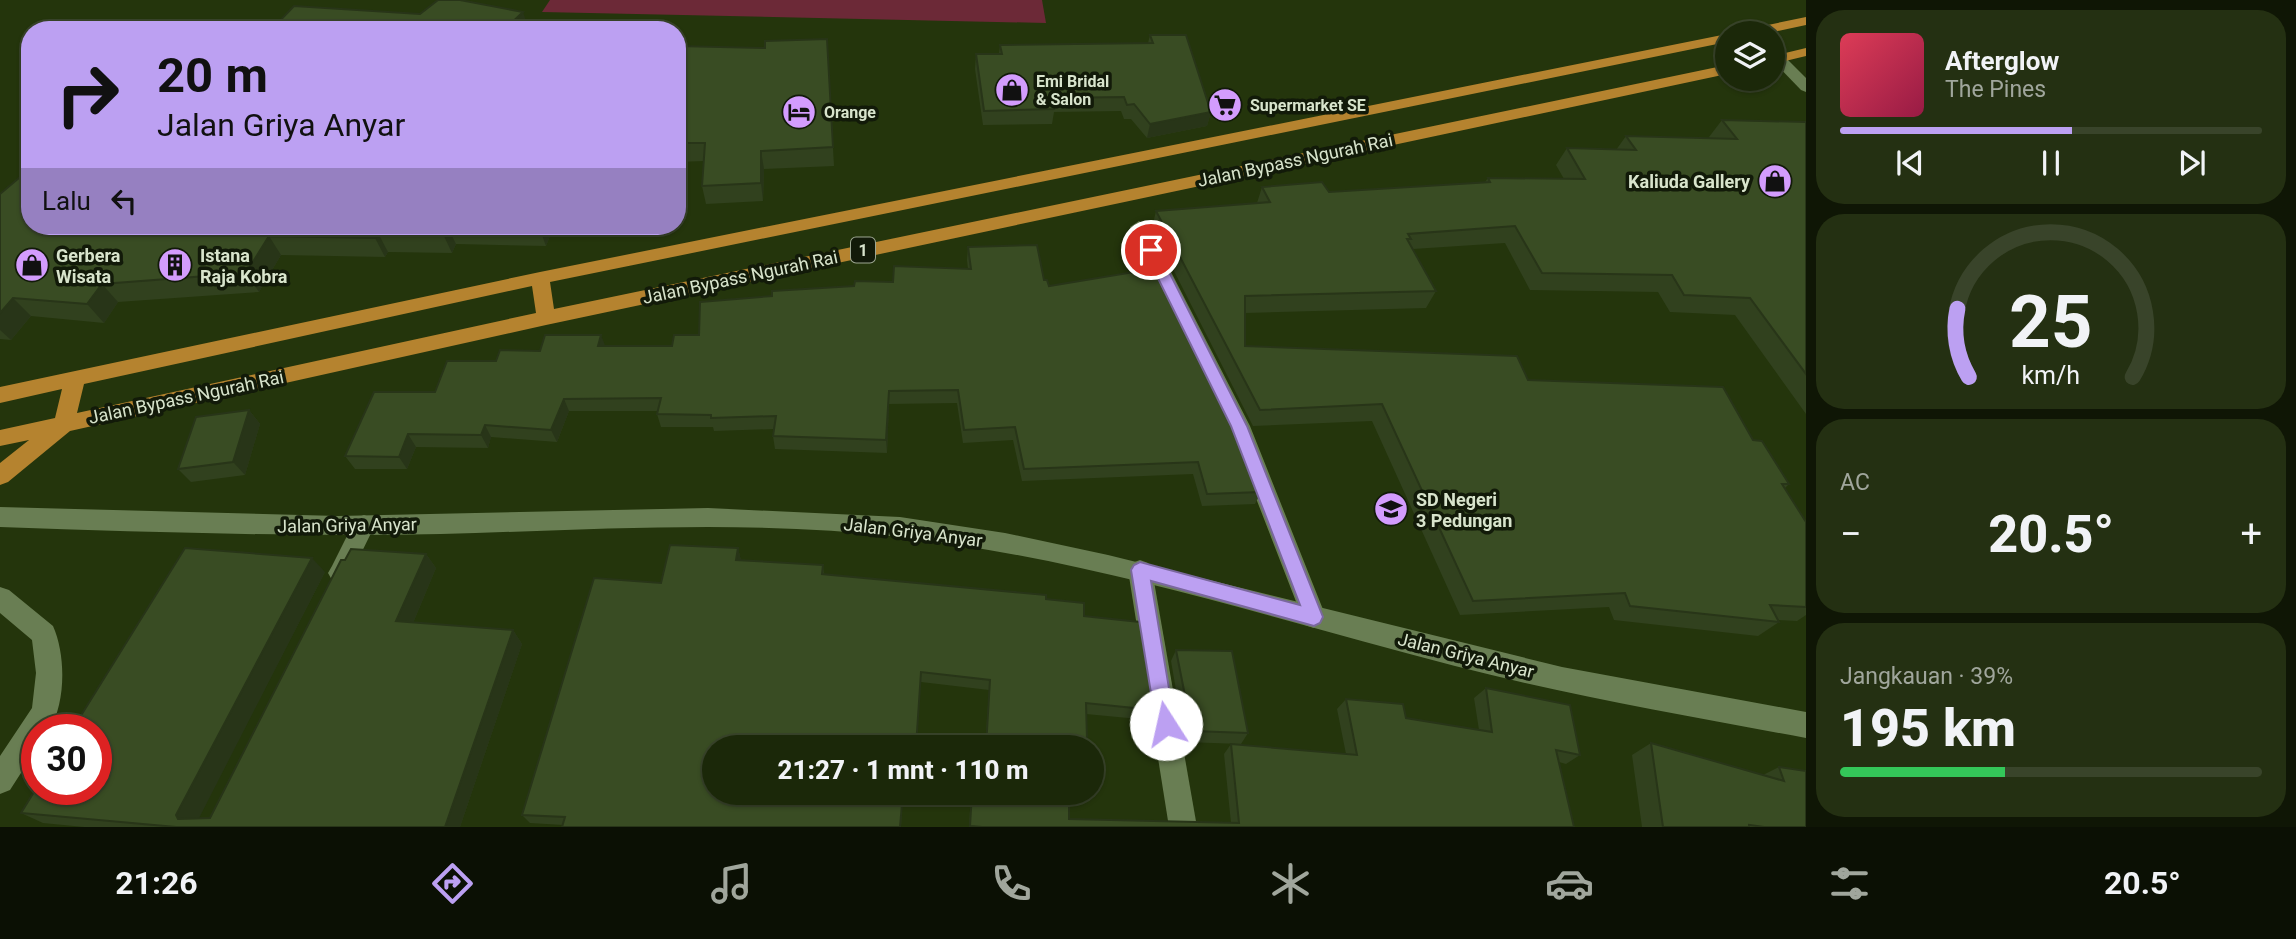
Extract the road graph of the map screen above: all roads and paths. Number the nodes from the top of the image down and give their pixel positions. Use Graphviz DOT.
graph roads {
  1 [pos="1806,21"];
  2 [pos="1785,25"];
  3 [pos="1715,40"];
  4 [pos="1806,52"];
  5 [pos="1785,57"];
  6 [pos="1785,67"];
  7 [pos="1715,72"];
  8 [pos="1806,87"];
  9 [pos="1139,227"];
  10 [pos="540,278"];
  11 [pos="546,318"];
  12 [pos="75,380"];
  13 [pos="0,395"];
  14 [pos="64,424"];
  15 [pos="0,438"];
  16 [pos="0,476"];
  17 [pos="0,517"];
  18 [pos="364,525"];
  19 [pos="1140,570"];
  20 [pos="0,598"];
  21 [pos="327,598"];
  22 [pos="1314,617"];
  23 [pos="1806,725"];
  24 [pos="0,780"];
  25 [pos="1182,827"];
  1 -- 2 [label="highway"];
  3 -- 10 [label="highway, Jalan Bypass Ngurah Rai / 1"];
  4 -- 5 [label="highway"];
  6 -- 8 [label="street"];
  7 -- 11 [label="highway, Jalan Bypass Ngurah Rai / 1"];
  9 -- 22 [label="street"];
  10 -- 11 [label="highway"];
  10 -- 12 [label="highway, Jalan Bypass Ngurah Rai / 1"];
  11 -- 14 [label="highway, Jalan Bypass Ngurah Rai / 1"];
  12 -- 13 [label="highway, Jalan Bypass Ngurah Rai / 1"];
  12 -- 14 [label="highway"];
  14 -- 15 [label="highway, Jalan Bypass Ngurah Rai / 1"];
  14 -- 16 [label="highway"];
  17 -- 18 [label="street, Jalan Griya Anyar"];
  18 -- 19 [label="street, Jalan Griya Anyar"];
  18 -- 21 [label="street"];
  19 -- 22 [label="street, Jalan Griya Anyar"];
  19 -- 25 [label="street"];
  20 -- 24 [label="street"];
  22 -- 23 [label="street, Jalan Griya Anyar"];
}
